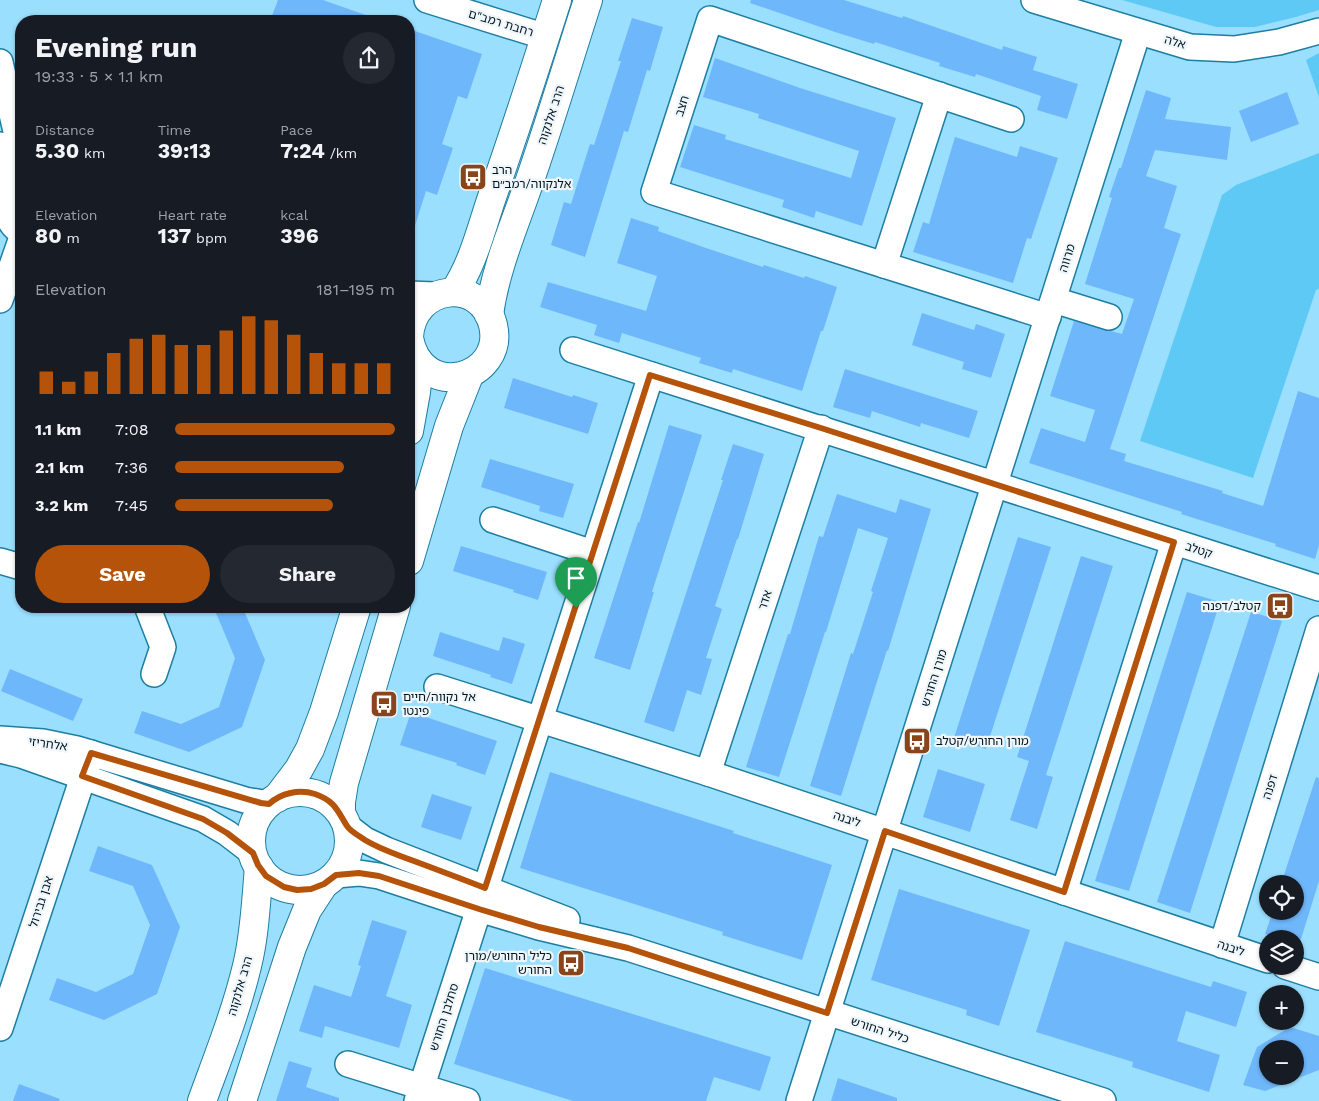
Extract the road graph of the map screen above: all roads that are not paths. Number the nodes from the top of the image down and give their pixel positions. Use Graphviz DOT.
graph roads {
  1 [pos="427,0"];
  2 [pos="557,0"];
  3 [pos="588,0"];
  4 [pos="1034,0"];
  5 [pos="1319,31"];
  6 [pos="1138,32"];
  7 [pos="546,37"];
  8 [pos="0,62"];
  9 [pos="938,95"];
  10 [pos="1011,119"];
  11 [pos="15,127"];
  12 [pos="0,145"];
  13 [pos="13,182"];
  14 [pos="15,228"];
  15 [pos="15,257"];
  16 [pos="884,265"];
  17 [pos="432,294"];
  18 [pos="0,300"];
  19 [pos="1051,309"];
  20 [pos="415,314"];
  21 [pos="489,315"];
  22 [pos="1109,317"];
  23 [pos="415,350"];
  24 [pos="573,350"];
  25 [pos="470,373"];
  26 [pos="650,375"];
  27 [pos="415,380"];
  28 [pos="415,398"];
  29 [pos="821,428"];
  30 [pos="995,484"];
  31 [pos="493,520"];
  32 [pos="415,540"];
  33 [pos="1174,542"];
  34 [pos="593,553"];
  35 [pos="0,561"];
  36 [pos="15,565"];
  37 [pos="1319,588"];
  38 [pos="150,613"];
  39 [pos="355,613"];
  40 [pos="394,613"];
  41 [pos="1319,629"];
  42 [pos="154,674"];
  43 [pos="437,687"];
  44 [pos="540,719"];
  45 [pos="0,739"];
  46 [pos="0,750"];
  47 [pos="91,753"];
  48 [pos="708,773"];
  49 [pos="82,776"];
  50 [pos="273,801"];
  51 [pos="344,820"];
  52 [pos="885,831"];
  53 [pos="256,860"];
  54 [pos="330,879"];
  55 [pos="1064,892"];
  56 [pos="482,899"];
  57 [pos="1222,945"];
  58 [pos="1259,957"];
  59 [pos="1304,972"];
  60 [pos="1319,977"];
  61 [pos="827,1013"];
  62 [pos="0,1028"];
  63 [pos="348,1064"];
  64 [pos="419,1094"];
  65 [pos="202,1101"];
  66 [pos="242,1101"];
  67 [pos="467,1101"];
  68 [pos="799,1101"];
  69 [pos="1103,1101"];
  1 -- 7 [label="street, רחבת רמב\"ם"];
  2 -- 7 [label="main road"];
  3 -- 21 [label="main road, הרב אלנקוה"];
  4 -- 6 [label="street, אלה"];
  5 -- 6 [label="street, אלה"];
  6 -- 19 [label="street, מרווה"];
  7 -- 17 [label="main road"];
  8 -- 11 [label="street"];
  9 -- 10 [label="street, חצב"];
  9 -- 16 [label="street"];
  9 -- 16 [label="street, חצב"];
  12 -- 13 [label="street"];
  13 -- 14 [label="street"];
  15 -- 18 [label="street"];
  16 -- 19 [label="street, חצב"];
  17 -- 20 [label="main road"];
  17 -- 21 [label="main road"];
  19 -- 22 [label="street, חצב"];
  19 -- 30 [label="street, מרווה"];
  21 -- 25 [label="main road"];
  23 -- 25 [label="main road"];
  24 -- 26 [label="street"];
  25 -- 32 [label="main road"];
  26 -- 29 [label="street, קטלב"];
  26 -- 34 [label="street, סחלבן החורש"];
  27 -- 28 [label="main road"];
  29 -- 30 [label="street, קטלב"];
  29 -- 48 [label="street, אדר"];
  30 -- 33 [label="street, קטלב"];
  30 -- 52 [label="street, מורן החורש"];
  31 -- 34 [label="street"];
  33 -- 37 [label="street, קטלב"];
  33 -- 55 [label="street"];
  34 -- 44 [label="street, סחלבן החורש"];
  35 -- 36 [label="street"];
  38 -- 42 [label="street"];
  39 -- 50 [label="main road"];
  40 -- 51 [label="main road"];
  41 -- 57 [label="street, דפנה"];
  43 -- 44 [label="street"];
  44 -- 48 [label="street, ליבנה"];
  44 -- 56 [label="street, סחלבן החורש"];
  45 -- 47 [label="street, אלחריזי"];
  46 -- 49 [label="street, אלחריזי"];
  47 -- 49 [label="street, אבן גבירול"];
  47 -- 50 [label="street, אלחריזי"];
  48 -- 52 [label="street, ליבנה"];
  49 -- 53 [label="street, אלחריזי"];
  49 -- 62 [label="street, אבן גבירול"];
  50 -- 51 [label="main road"];
  50 -- 53 [label="main road"];
  51 -- 54 [label="main road"];
  51 -- 56 [label="street, כליל החורש"];
  52 -- 55 [label="street, ליבנה"];
  52 -- 61 [label="street, מורן החורש"];
  53 -- 54 [label="main road"];
  53 -- 65 [label="main road, הרב אלנקוה"];
  54 -- 56 [label="street, כליל החורש"];
  54 -- 66 [label="main road"];
  55 -- 57 [label="street, ליבנה"];
  56 -- 61 [label="street, כליל החורש"];
  56 -- 64 [label="street, סחלבן החורש"];
  57 -- 58 [label="street, ליבנה"];
  59 -- 60 [label="street"];
  61 -- 68 [label="street, מורן החורש"];
  61 -- 69 [label="street, כליל החורש"];
  63 -- 64 [label="street"];
  64 -- 67 [label="street"];
}
